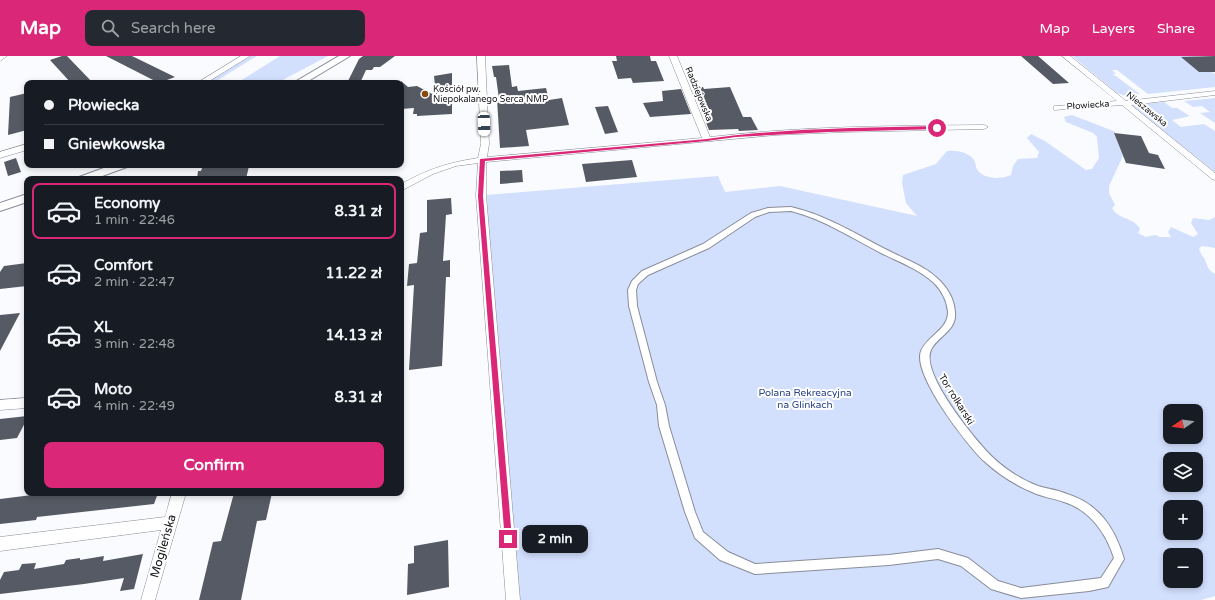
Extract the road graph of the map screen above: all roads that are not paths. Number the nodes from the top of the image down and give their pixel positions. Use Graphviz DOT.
graph roads {
  1 [pos="3,56"];
  2 [pos="246,56"];
  3 [pos="346,56"];
  4 [pos="481,56"];
  5 [pos="673,56"];
  6 [pos="1066,56"];
  7 [pos="0,59"];
  8 [pos="206,80"];
  9 [pos="303,80"];
  10 [pos="1215,93"];
  11 [pos="1124,103"];
  12 [pos="1057,108"];
  13 [pos="984,127"];
  14 [pos="707,140"];
  15 [pos="24,148"];
  16 [pos="0,155"];
  17 [pos="482,160"];
  18 [pos="115,168"];
  19 [pos="92,176"];
  20 [pos="1215,177"];
  21 [pos="404,186"];
  22 [pos="24,199"];
  23 [pos="0,207"];
  24 [pos="24,403"];
  25 [pos="0,406"];
  26 [pos="178,496"];
  27 [pos="169,523"];
  28 [pos="699,535"];
  29 [pos="0,544"];
  30 [pos="148,600"];
  31 [pos="513,600"];
  1 -- 7 [label="street"];
  2 -- 8 [label="street"];
  3 -- 9 [label="street"];
  4 -- 17 [label="street"];
  5 -- 14 [label="street, Radziejowska"];
  6 -- 11 [label="street, Nieszawska"];
  10 -- 11 [label="street, Płowiecka"];
  11 -- 12 [label="street, Płowiecka"];
  11 -- 20 [label="street, Nieszawska"];
  13 -- 14 [label="street"];
  14 -- 17 [label="street"];
  15 -- 16 [label="street"];
  17 -- 21 [label="street"];
  17 -- 31 [label="street"];
  18 -- 19 [label="street"];
  22 -- 23 [label="street"];
  24 -- 25 [label="street"];
  26 -- 27 [label="street, Mogileńska"];
  27 -- 29 [label="street"];
  27 -- 30 [label="street, Mogileńska"];
  28 -- 28 [label="street, Tor rolkarski"];
}
